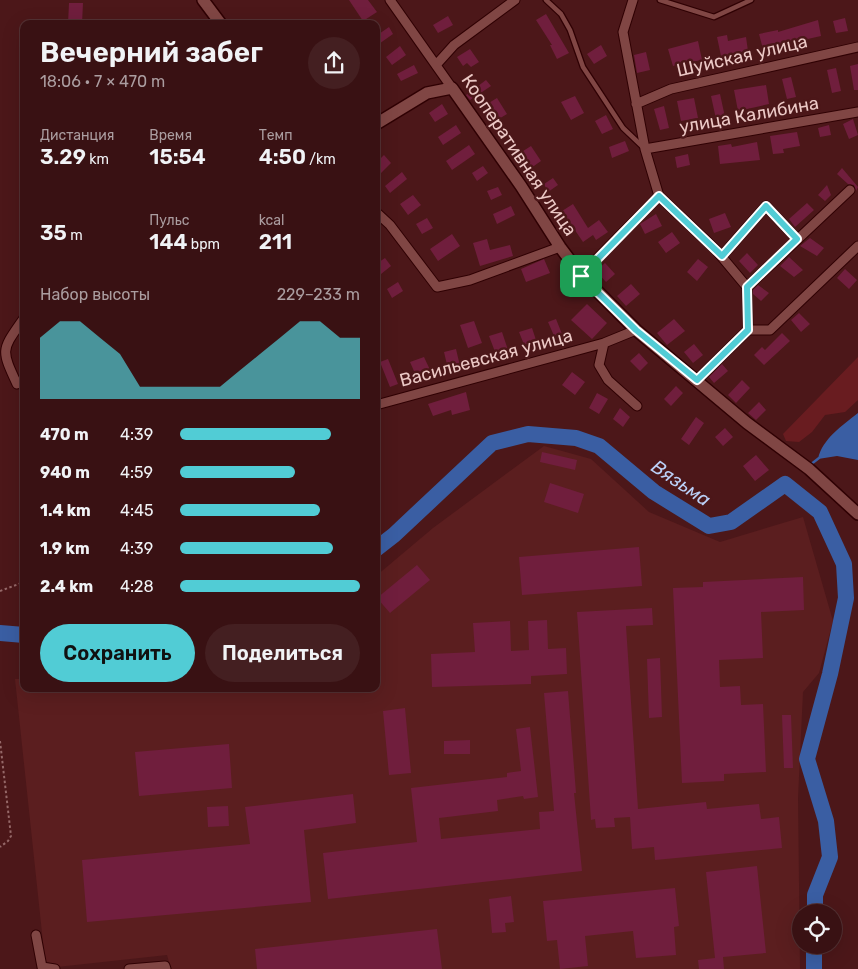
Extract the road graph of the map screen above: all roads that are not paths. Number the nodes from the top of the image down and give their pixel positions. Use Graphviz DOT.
graph roads {
  1 [pos="203,0"];
  2 [pos="390,0"];
  3 [pos="516,0"];
  4 [pos="546,0"];
  5 [pos="633,0"];
  6 [pos="660,0"];
  7 [pos="752,0"];
  8 [pos="219,20"];
  9 [pos="858,47"];
  10 [pos="436,65"];
  11 [pos="452,88"];
  12 [pos="636,104"];
  13 [pos="858,112"];
  14 [pos="380,122"];
  15 [pos="645,149"];
  16 [pos="850,190"];
  17 [pos="659,196"];
  18 [pos="380,216"];
  19 [pos="797,239"];
  20 [pos="858,246"];
  21 [pos="560,247"];
  22 [pos="722,256"];
  23 [pos="581,276"];
  24 [pos="747,287"];
  25 [pos="20,324"];
  26 [pos="636,330"];
  27 [pos="748,330"];
  28 [pos="604,343"];
  29 [pos="697,380"];
  30 [pos="17,384"];
  31 [pos="380,404"];
  32 [pos="637,406"];
  33 [pos="858,514"];
  34 [pos="36,935"];
  35 [pos="55,969"];
  36 [pos="129,969"];
  37 [pos="166,969"];
  1 -- 8 [label="street"];
  2 -- 10 [label="street, Кооперативная улица"];
  3 -- 10 [label="street"];
  4 -- 15 [label="lane"];
  5 -- 12 [label="street"];
  6 -- 7 [label="lane"];
  9 -- 12 [label="street, Шуйская улица"];
  10 -- 11 [label="street, Кооперативная улица"];
  11 -- 14 [label="street"];
  11 -- 21 [label="street, Кооперативная улица"];
  12 -- 15 [label="street"];
  13 -- 15 [label="street, улица Калибина"];
  15 -- 17 [label="street"];
  16 -- 19 [label="street"];
  17 -- 22 [label="street"];
  17 -- 23 [label="street"];
  18 -- 21 [label="street"];
  19 -- 22 [label="street"];
  19 -- 24 [label="street"];
  20 -- 27 [label="street"];
  21 -- 23 [label="street, Кооперативная улица"];
  22 -- 24 [label="street"];
  23 -- 26 [label="street, Кооперативная улица"];
  24 -- 27 [label="street"];
  25 -- 30 [label="street"];
  26 -- 28 [label="street, Васильевская улица"];
  26 -- 29 [label="street, Кооперативная улица"];
  27 -- 29 [label="street"];
  28 -- 31 [label="street, Васильевская улица"];
  28 -- 32 [label="street"];
  29 -- 33 [label="street, Кооперативная улица"];
  34 -- 35 [label="street"];
  36 -- 37 [label="street"];
}
